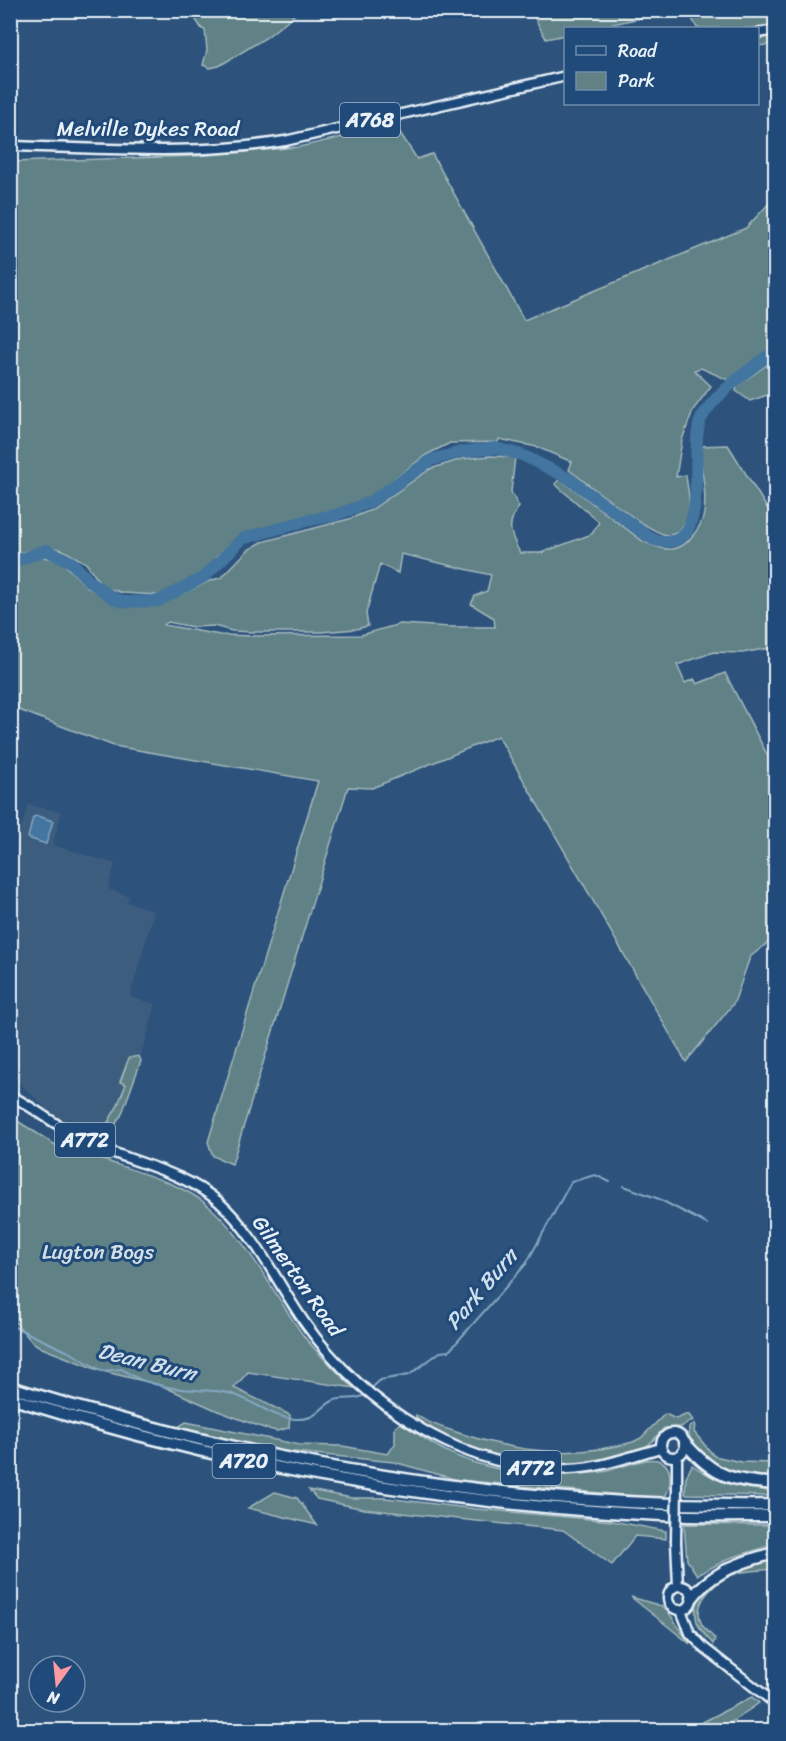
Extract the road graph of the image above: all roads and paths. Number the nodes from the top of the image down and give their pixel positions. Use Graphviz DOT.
graph roads {
  1 [pos="776,30"];
  2 [pos="759,33"];
  3 [pos="564,76"];
  4 [pos="10,146"];
  5 [pos="10,1095"];
  6 [pos="10,1387"];
  7 [pos="10,1398"];
  8 [pos="685,1443"];
  9 [pos="661,1448"];
  10 [pos="676,1457"];
  11 [pos="776,1484"];
  12 [pos="776,1506"];
  13 [pos="776,1516"];
  14 [pos="776,1552"];
  15 [pos="678,1586"];
  16 [pos="692,1598"];
  17 [pos="681,1610"];
  18 [pos="776,1704"];
  1 -- 2 [label="main road"];
  3 -- 4 [label="main road, Melville Dykes Road / A768"];
  5 -- 9 [label="main road, Gilmerton Road / A772"];
  6 -- 12 [label="highway, A720"];
  7 -- 13 [label="highway, A720"];
  8 -- 9 [label="main road, A772"];
  8 -- 10 [label="main road"];
  8 -- 11 [label="highway"];
  9 -- 10 [label="main road"];
  10 -- 15 [label="main road, bridge"];
  14 -- 16 [label="highway"];
  15 -- 16 [label="main road"];
  15 -- 17 [label="main road"];
  16 -- 17 [label="main road"];
  17 -- 18 [label="main road"];
}
